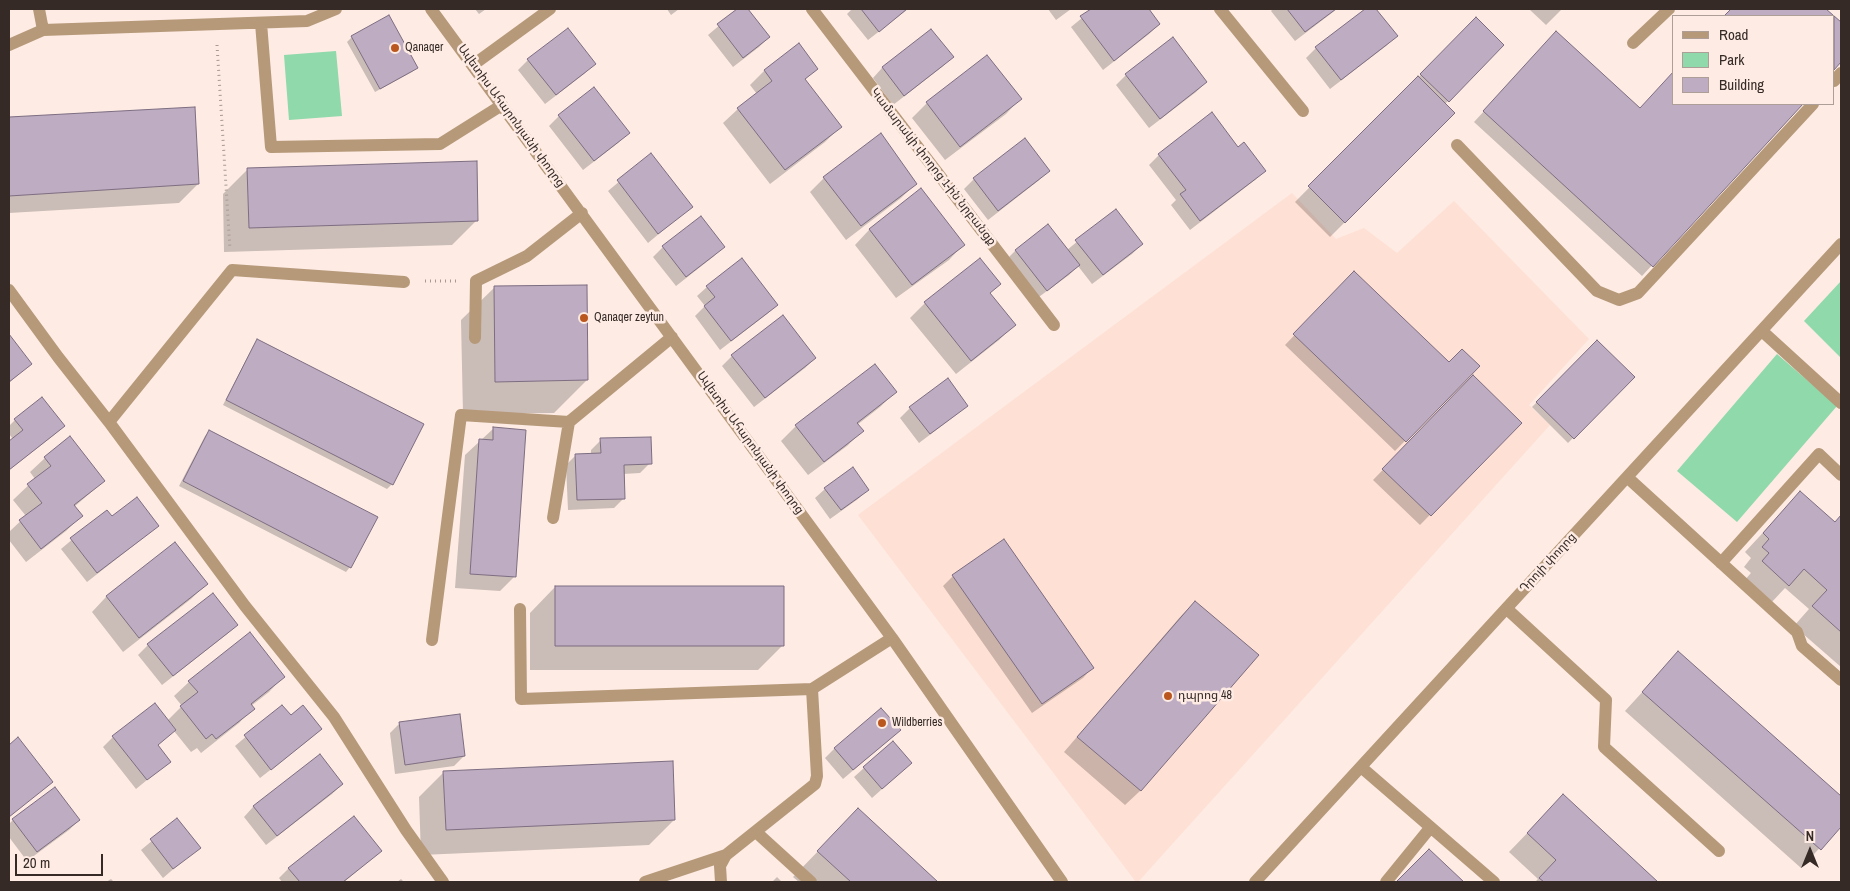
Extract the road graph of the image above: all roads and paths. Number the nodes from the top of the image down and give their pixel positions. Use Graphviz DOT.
graph roads {
  1 [pos="39,9"];
  2 [pos="336,9"];
  3 [pos="431,9"];
  4 [pos="550,9"];
  5 [pos="812,9"];
  6 [pos="1220,9"];
  7 [pos="1669,9"];
  8 [pos="261,23"];
  9 [pos="215,25"];
  10 [pos="43,30"];
  11 [pos="1633,43"];
  12 [pos="9,46"];
  13 [pos="473,65"];
  14 [pos="502,105"];
  15 [pos="1812,105"];
  16 [pos="1303,111"];
  17 [pos="1457,145"];
  18 [pos="582,214"];
  19 [pos="1841,244"];
  20 [pos="232,270"];
  21 [pos="476,281"];
  22 [pos="404,282"];
  23 [pos="9,290"];
  24 [pos="1054,325"];
  25 [pos="1762,331"];
  26 [pos="672,337"];
  27 [pos="475,338"];
  28 [pos="1841,403"];
  29 [pos="109,422"];
  30 [pos="569,422"];
  31 [pos="1841,475"];
  32 [pos="1627,477"];
  33 [pos="553,518"];
  34 [pos="1721,563"];
  35 [pos="1507,608"];
  36 [pos="520,609"];
  37 [pos="892,638"];
  38 [pos="432,640"];
  39 [pos="1841,680"];
  40 [pos="812,688"];
  41 [pos="1361,767"];
  42 [pos="1430,828"];
  43 [pos="756,832"];
  44 [pos="1720,851"];
  45 [pos="726,855"];
  46 [pos="443,882"];
  47 [pos="645,882"];
  48 [pos="721,882"];
  49 [pos="811,882"];
  50 [pos="1062,882"];
  51 [pos="1255,882"];
  52 [pos="1386,882"];
  53 [pos="1494,882"];
  1 -- 10 [label="street"];
  2 -- 8 [label="street"];
  3 -- 13 [label="street, Ավետիս Ահարոնյանի փողոց"];
  4 -- 13 [label="street"];
  5 -- 24 [label="street, Կամարակի փողոց 1-ին նրբանցք"];
  6 -- 16 [label="street"];
  7 -- 11 [label="street"];
  8 -- 9 [label="street"];
  8 -- 14 [label="street"];
  9 -- 10 [label="street"];
  9 -- 20 [label="path"];
  10 -- 12 [label="street"];
  13 -- 14 [label="street, Ավետիս Ահարոնյանի փողոց"];
  14 -- 18 [label="street, Ավետիս Ահարոնյանի փողոց"];
  15 -- 17 [label="street"];
  18 -- 21 [label="street"];
  18 -- 26 [label="street, Ավետիս Ահարոնյանի փողոց"];
  19 -- 25 [label="street, Դրոյի փողոց"];
  20 -- 22 [label="street"];
  20 -- 29 [label="street"];
  21 -- 22 [label="path"];
  21 -- 27 [label="street"];
  23 -- 29 [label="street"];
  25 -- 28 [label="street"];
  25 -- 32 [label="street, Դրոյի փողոց"];
  26 -- 30 [label="street"];
  26 -- 37 [label="street, Ավետիս Ահարոնյանի փողոց"];
  29 -- 46 [label="street"];
  30 -- 33 [label="street"];
  30 -- 38 [label="street"];
  31 -- 34 [label="street"];
  32 -- 34 [label="street"];
  32 -- 35 [label="street, Դրոյի փողոց"];
  34 -- 39 [label="street"];
  35 -- 41 [label="street, Դրոյի փողոց"];
  35 -- 44 [label="street"];
  36 -- 40 [label="street"];
  37 -- 40 [label="street"];
  37 -- 50 [label="street, Ավետիս Ահարոնյանի փողոց"];
  40 -- 43 [label="street"];
  41 -- 42 [label="street"];
  41 -- 51 [label="street, Դրոյի փողոց"];
  42 -- 52 [label="street"];
  42 -- 53 [label="street"];
  43 -- 45 [label="street"];
  43 -- 49 [label="street"];
  45 -- 47 [label="street"];
  45 -- 48 [label="street"];
}
